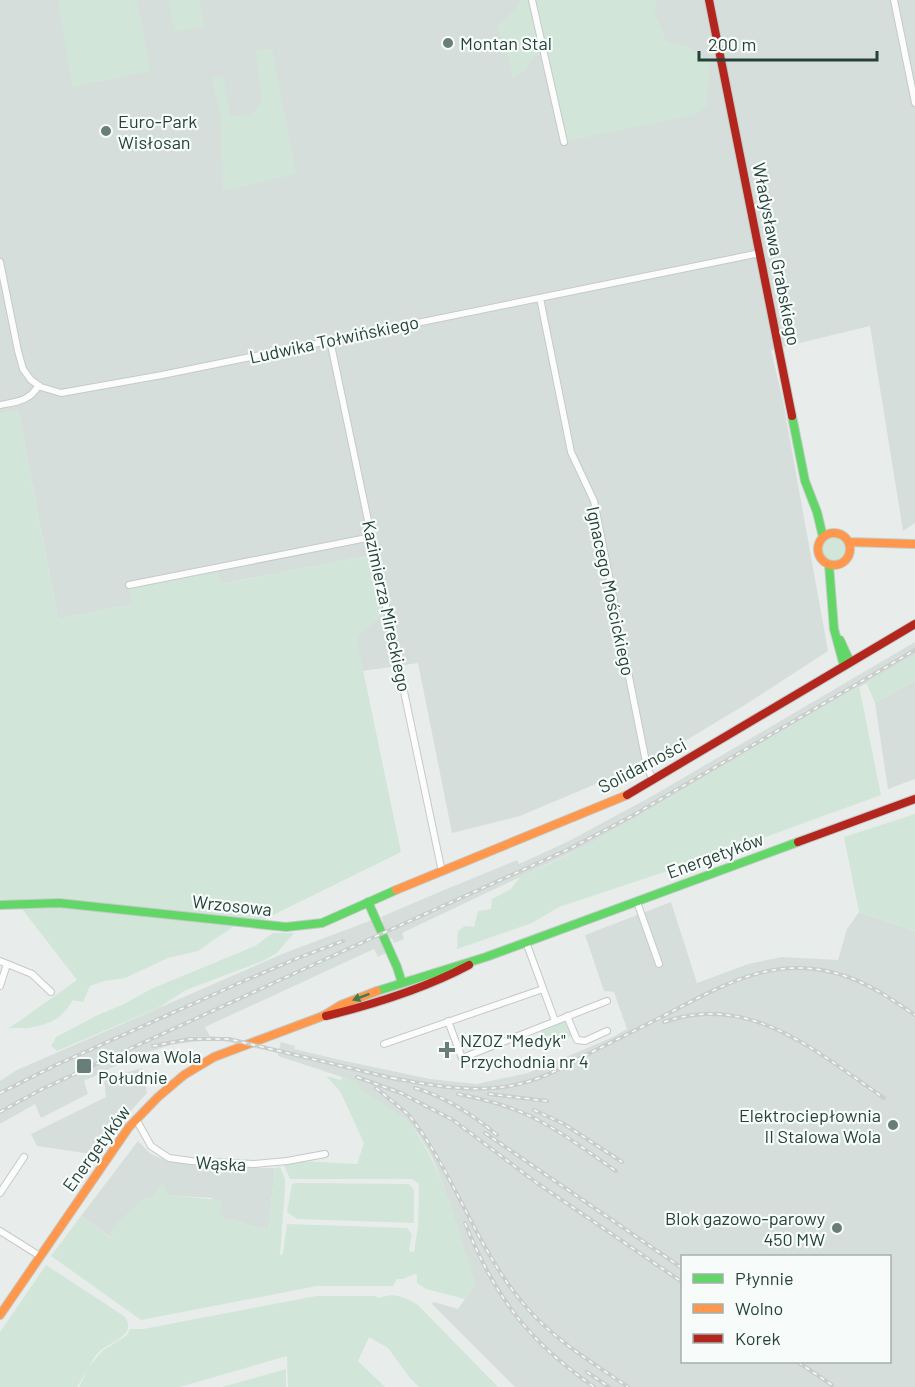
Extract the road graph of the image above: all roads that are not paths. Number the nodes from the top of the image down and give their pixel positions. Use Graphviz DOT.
graph roads {
  1 [pos="532,0"];
  2 [pos="709,0"];
  3 [pos="894,0"];
  4 [pos="915,103"];
  5 [pos="564,142"];
  6 [pos="760,253"];
  7 [pos="0,262"];
  8 [pos="540,298"];
  9 [pos="330,340"];
  10 [pos="38,386"];
  11 [pos="0,405"];
  12 [pos="827,535"];
  13 [pos="372,537"];
  14 [pos="915,544"];
  15 [pos="849,546"];
  16 [pos="833,565"];
  17 [pos="129,585"];
  18 [pos="915,624"];
  19 [pos="847,664"];
  20 [pos="653,780"];
  21 [pos="915,799"];
  22 [pos="442,872"];
  23 [pos="368,902"];
  24 [pos="637,902"];
  25 [pos="0,905"];
  26 [pos="526,942"];
  27 [pos="486,957"];
  28 [pos="0,961"];
  29 [pos="8,964"];
  30 [pos="659,964"];
  31 [pos="402,983"];
  32 [pos="423,985"];
  33 [pos="0,986"];
  34 [pos="543,989"];
  35 [pos="51,992"];
  36 [pos="380,1001"];
  37 [pos="607,1001"];
  38 [pos="323,1016"];
  39 [pos="567,1016"];
  40 [pos="448,1021"];
  41 [pos="555,1022"];
  42 [pos="607,1031"];
  43 [pos="384,1044"];
  44 [pos="136,1119"];
  45 [pos="325,1154"];
  46 [pos="24,1157"];
  47 [pos="0,1193"];
  48 [pos="0,1231"];
  49 [pos="40,1256"];
  50 [pos="0,1315"];
  1 -- 5 [label="street"];
  2 -- 6 [label="street, Władysława Grabskiego"];
  3 -- 4 [label="street"];
  6 -- 8 [label="street, Ludwika Tołwińskiego"];
  6 -- 12 [label="street, Władysława Grabskiego"];
  7 -- 10 [label="street"];
  8 -- 9 [label="street, Ludwika Tołwińskiego"];
  8 -- 20 [label="street, Ignacego Mościckiego"];
  9 -- 10 [label="street, Ludwika Tołwińskiego"];
  9 -- 13 [label="street, Kazimierza Mireckiego"];
  10 -- 11 [label="street"];
  12 -- 15 [label="street"];
  12 -- 16 [label="street"];
  13 -- 17 [label="street"];
  13 -- 22 [label="street, Kazimierza Mireckiego"];
  14 -- 15 [label="street"];
  15 -- 16 [label="street"];
  16 -- 19 [label="street"];
  18 -- 19 [label="street, Solidarności"];
  19 -- 20 [label="street, Solidarności"];
  20 -- 22 [label="street, Solidarności"];
  21 -- 24 [label="street, Energetyków"];
  22 -- 23 [label="street, Solidarności"];
  23 -- 25 [label="street, Wrzosowa"];
  23 -- 31 [label="street"];
  24 -- 26 [label="street, Energetyków"];
  24 -- 30 [label="street"];
  26 -- 27 [label="street, Energetyków"];
  26 -- 34 [label="street"];
  27 -- 31 [label="street, Energetyków"];
  27 -- 32 [label="street, Energetyków"];
  28 -- 29 [label="street"];
  29 -- 33 [label="street"];
  29 -- 35 [label="street"];
  31 -- 32 [label="street"];
  31 -- 36 [label="street"];
  31 -- 38 [label="street, Energetyków, one-way"];
  32 -- 36 [label="street, Energetyków"];
  34 -- 40 [label="street"];
  34 -- 41 [label="street"];
  36 -- 38 [label="street, Energetyków"];
  37 -- 39 [label="street"];
  38 -- 44 [label="street, Energetyków"];
  39 -- 41 [label="street"];
  39 -- 42 [label="street"];
  40 -- 41 [label="street"];
  40 -- 43 [label="street"];
  44 -- 45 [label="street, Wąska"];
  44 -- 49 [label="street, Energetyków"];
  46 -- 47 [label="street"];
  48 -- 49 [label="street"];
  49 -- 50 [label="street, Energetyków"];
}
